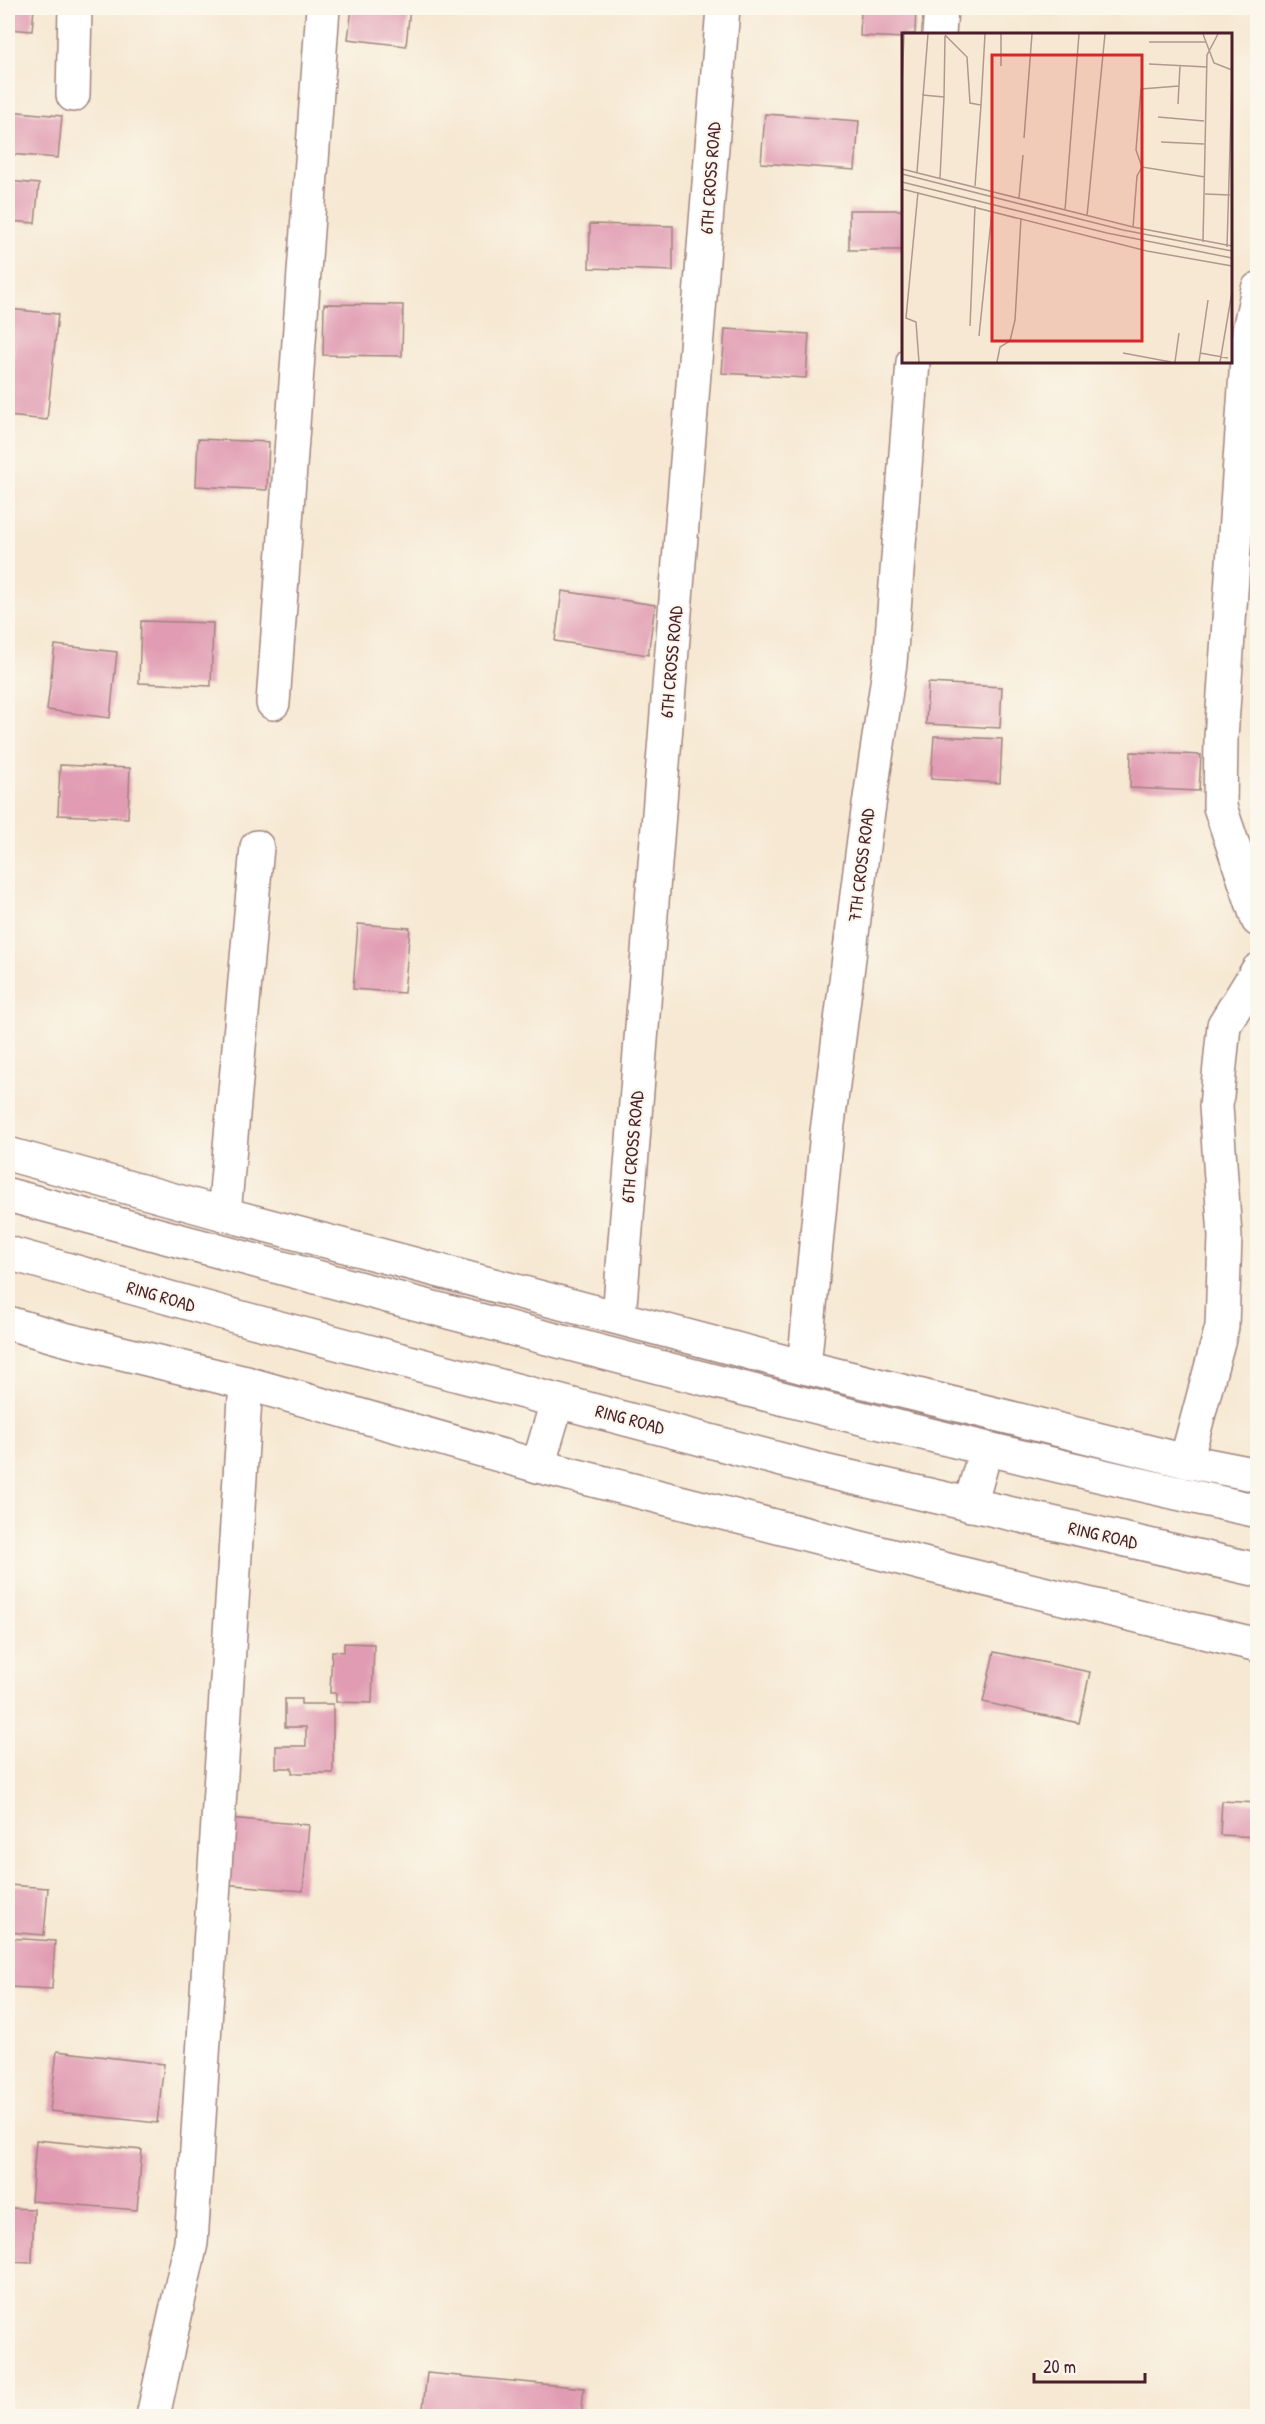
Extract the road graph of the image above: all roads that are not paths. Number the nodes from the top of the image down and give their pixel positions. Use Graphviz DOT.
graph roads {
  1 [pos="75,8"];
  2 [pos="323,8"];
  3 [pos="723,8"];
  4 [pos="941,8"];
  5 [pos="939,33"];
  6 [pos="74,95"];
  7 [pos="1257,289"];
  8 [pos="913,363"];
  9 [pos="273,703"];
  10 [pos="257,847"];
  11 [pos="1257,920"];
  12 [pos="1257,970"];
  13 [pos="8,1154"];
  14 [pos="8,1195"];
  15 [pos="224,1214"];
  16 [pos="8,1253"];
  17 [pos="619,1317"];
  18 [pos="8,1323"];
  19 [pos="804,1367"];
  20 [pos="246,1383"];
  21 [pos="557,1402"];
  22 [pos="986,1449"];
  23 [pos="1186,1461"];
  24 [pos="538,1466"];
  25 [pos="1257,1475"];
  26 [pos="970,1505"];
  27 [pos="1257,1511"];
  28 [pos="1257,1570"];
  29 [pos="1257,1645"];
  30 [pos="153,2416"];
  1 -- 6 [label="main road"];
  2 -- 9 [label="main road"];
  3 -- 17 [label="main road, 6TH CROSS ROAD"];
  4 -- 5 [label="main road"];
  7 -- 11 [label="main road"];
  8 -- 19 [label="main road, 7TH CROSS ROAD"];
  10 -- 15 [label="main road"];
  12 -- 23 [label="main road"];
  13 -- 15 [label="main road"];
  14 -- 22 [label="main road"];
  15 -- 17 [label="main road"];
  16 -- 21 [label="main road, RING ROAD"];
  17 -- 19 [label="main road"];
  18 -- 20 [label="main road"];
  19 -- 23 [label="main road"];
  20 -- 24 [label="main road"];
  20 -- 30 [label="main road"];
  21 -- 24 [label="main road"];
  21 -- 26 [label="main road, RING ROAD"];
  22 -- 26 [label="main road"];
  22 -- 27 [label="main road"];
  23 -- 25 [label="main road"];
  24 -- 29 [label="main road"];
  26 -- 28 [label="main road, RING ROAD"];
}
